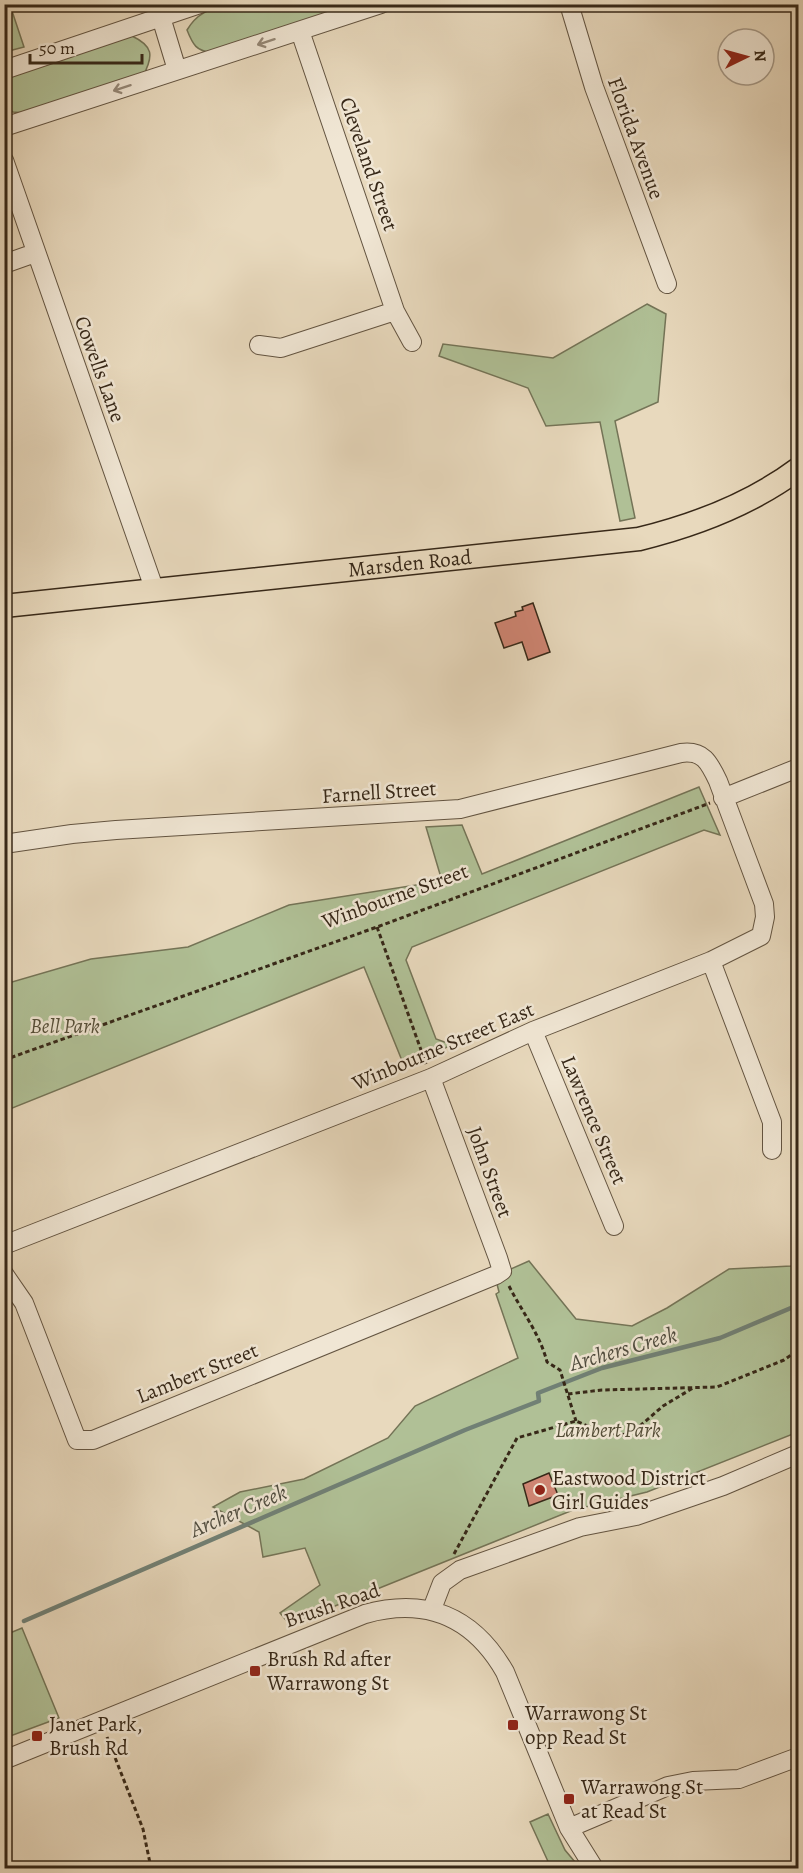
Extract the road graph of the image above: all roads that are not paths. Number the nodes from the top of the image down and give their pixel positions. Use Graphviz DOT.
graph roads {
  1 [pos="200,4"];
  2 [pos="381,4"];
  3 [pos="569,4"];
  4 [pos="159,11"];
  5 [pos="300,31"];
  6 [pos="4,70"];
  7 [pos="177,70"];
  8 [pos="4,127"];
  9 [pos="4,160"];
  10 [pos="35,253"];
  11 [pos="4,264"];
  12 [pos="667,284"];
  13 [pos="395,311"];
  14 [pos="412,342"];
  15 [pos="259,345"];
  16 [pos="798,469"];
  17 [pos="155,591"];
  18 [pos="4,606"];
  19 [pos="798,768"];
  20 [pos="723,798"];
  21 [pos="4,844"];
  22 [pos="711,961"];
  23 [pos="533,1031"];
  24 [pos="431,1078"];
  25 [pos="772,1150"];
  26 [pos="614,1226"];
  27 [pos="4,1245"];
  28 [pos="502,1271"];
  29 [pos="4,1274"];
  30 [pos="798,1454"];
  31 [pos="432,1609"];
  32 [pos="798,1758"];
  33 [pos="4,1760"];
  34 [pos="569,1828"];
  35 [pos="594,1869"];
  1 -- 4 [label="street"];
  2 -- 5 [label="street"];
  3 -- 12 [label="street, Florida Avenue"];
  4 -- 6 [label="street"];
  4 -- 7 [label="street"];
  5 -- 7 [label="street, one-way"];
  5 -- 13 [label="street, Cleveland Street"];
  7 -- 8 [label="street, one-way"];
  9 -- 10 [label="street, Cowells Lane"];
  10 -- 11 [label="street"];
  10 -- 17 [label="street, Cowells Lane"];
  13 -- 14 [label="street, Cleveland Street"];
  13 -- 15 [label="street"];
  16 -- 17 [label="main road, Marsden Road"];
  17 -- 18 [label="main road, Marsden Road"];
  19 -- 20 [label="street"];
  20 -- 21 [label="street, Farnell Street"];
  20 -- 22 [label="street, Winbourne Street East"];
  22 -- 23 [label="street, Winbourne Street East"];
  22 -- 25 [label="street"];
  23 -- 24 [label="street, Winbourne Street East"];
  23 -- 26 [label="street, Lawrence Street"];
  24 -- 27 [label="street, Winbourne Street East"];
  24 -- 28 [label="street, John Street"];
  28 -- 29 [label="street, Lambert Street"];
  30 -- 31 [label="street"];
  31 -- 33 [label="street, Brush Road"];
  31 -- 34 [label="street"];
  32 -- 34 [label="street"];
  34 -- 35 [label="street"];
}
